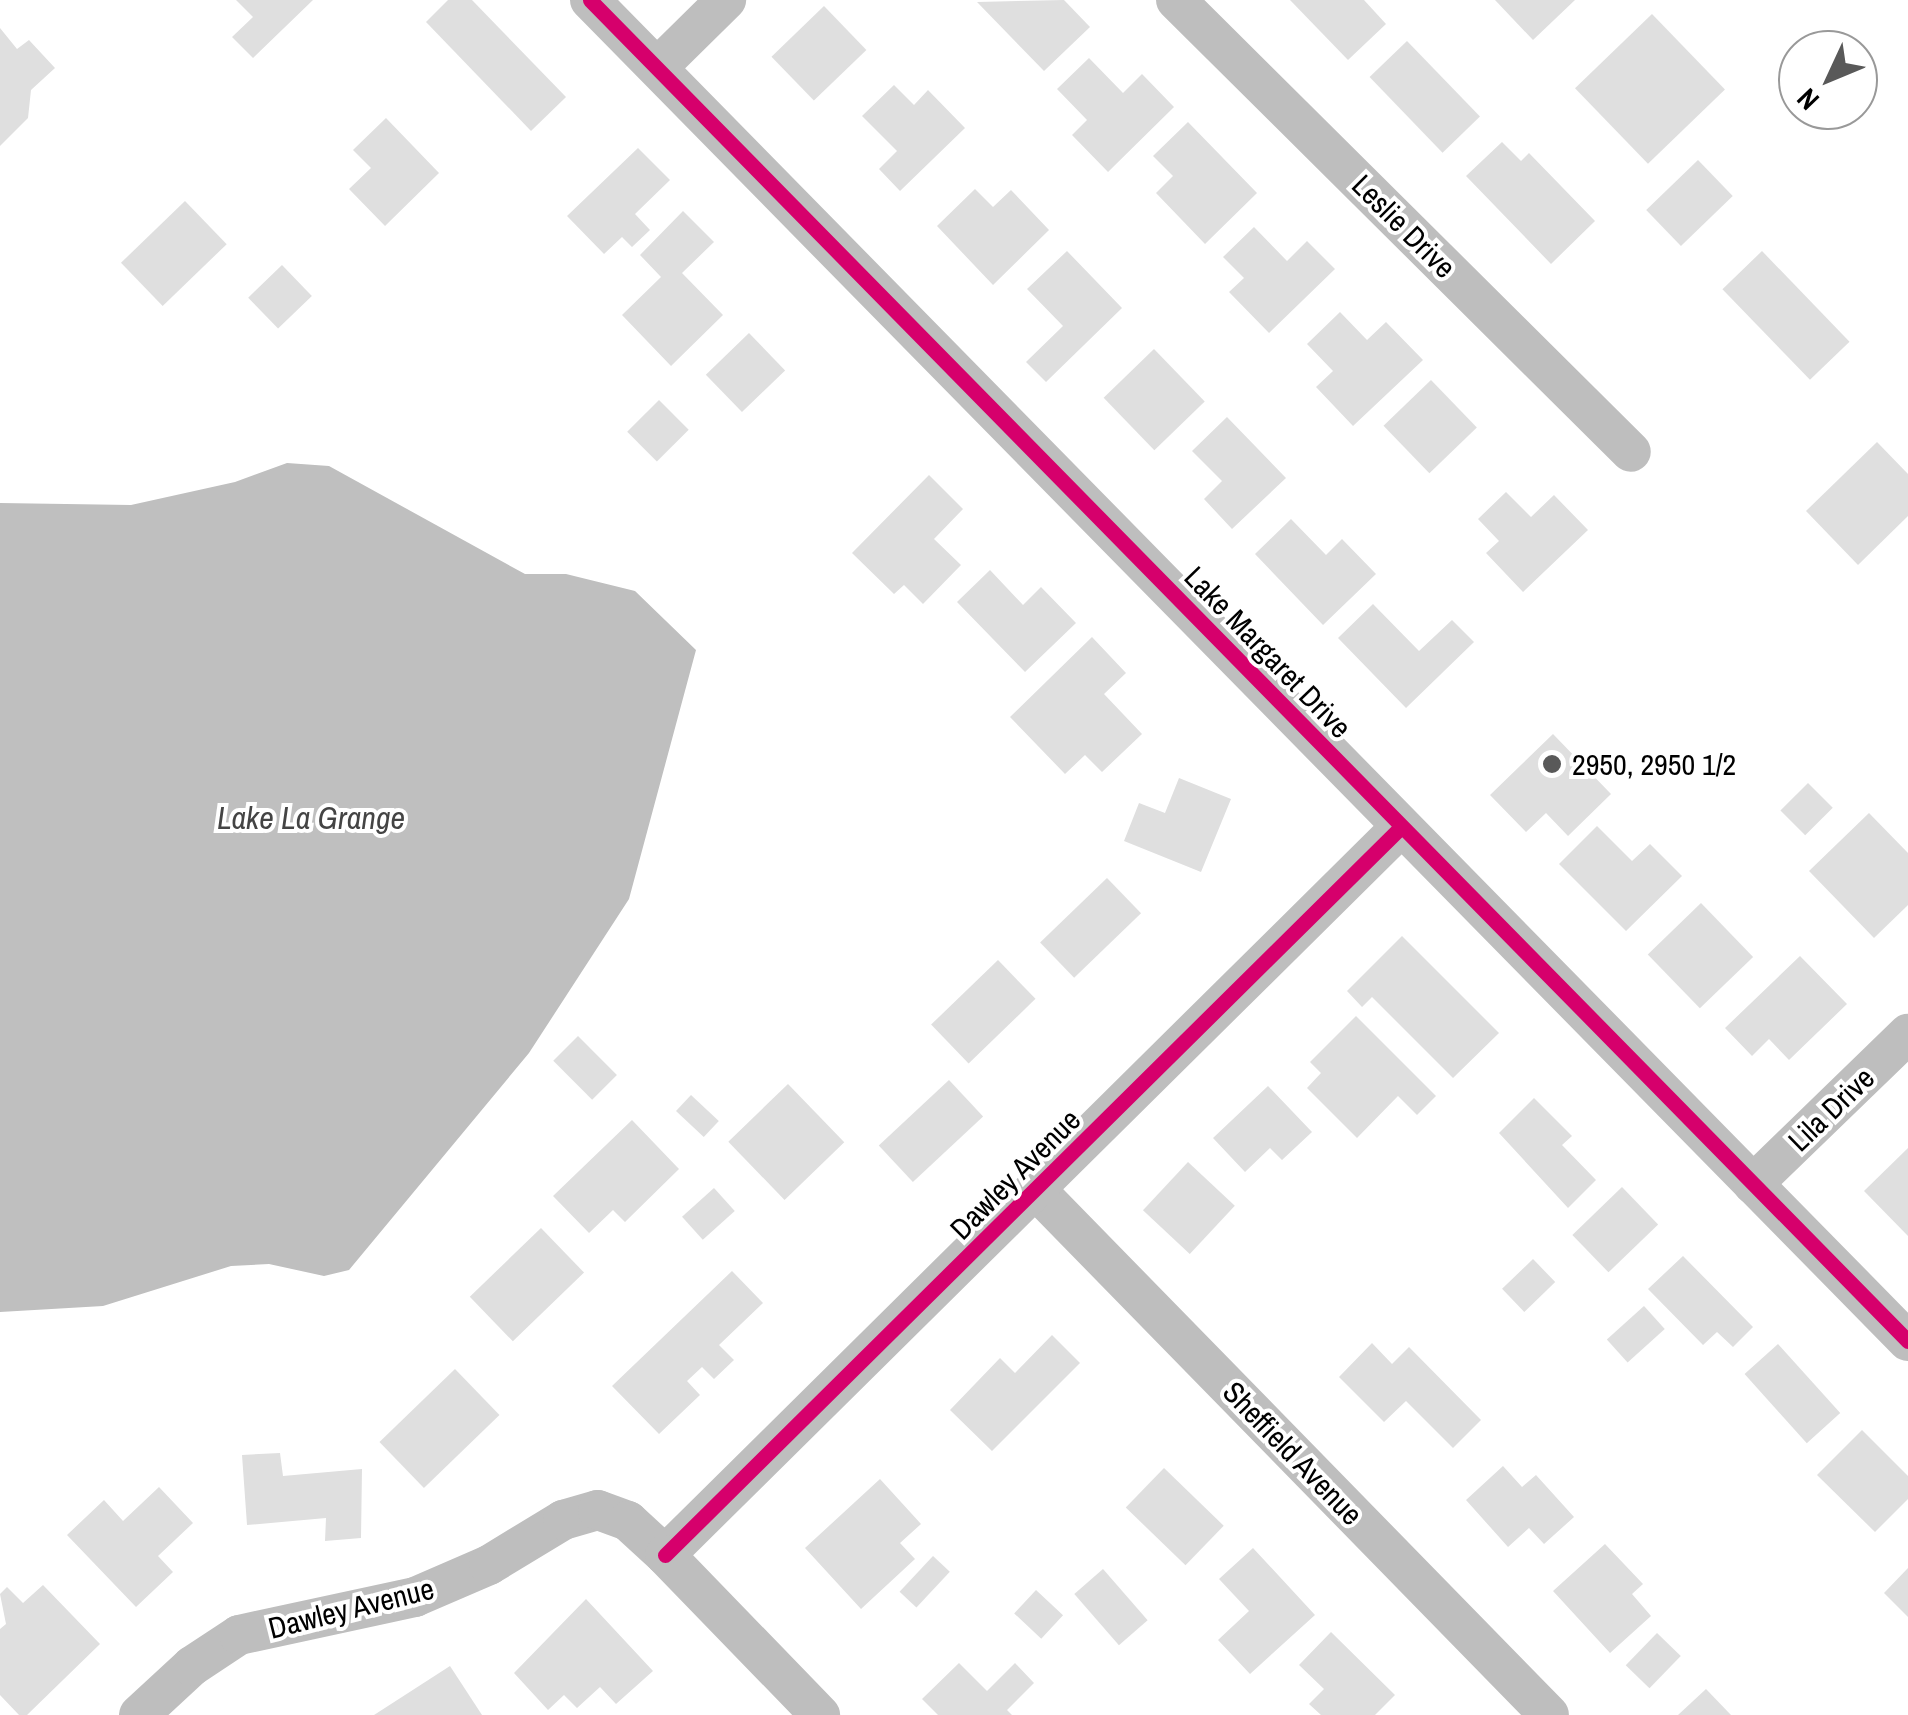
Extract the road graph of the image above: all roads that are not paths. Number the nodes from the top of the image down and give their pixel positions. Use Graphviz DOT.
graph roads {
  1 [pos="590,0"];
  2 [pos="726,0"];
  3 [pos="1176,0"];
  4 [pos="660,64"];
  5 [pos="1631,452"];
  6 [pos="1400,828"];
  7 [pos="1908,1034"];
  8 [pos="1753,1184"];
  9 [pos="1038,1192"];
  10 [pos="1908,1341"];
  11 [pos="665,1555"];
  12 [pos="139,1715"];
  13 [pos="820,1715"];
  14 [pos="1549,1715"];
  1 -- 4 [label="street, Lake Margaret Drive"];
  2 -- 4 [label="street"];
  3 -- 5 [label="street, Leslie Drive"];
  4 -- 6 [label="street, Lake Margaret Drive"];
  6 -- 8 [label="street, Lake Margaret Drive"];
  6 -- 9 [label="street, Dawley Avenue"];
  7 -- 8 [label="street, Lila Drive"];
  8 -- 10 [label="street, Lake Margaret Drive"];
  9 -- 11 [label="street, Dawley Avenue"];
  9 -- 14 [label="street, Sheffield Avenue"];
  11 -- 12 [label="street, Dawley Avenue"];
  11 -- 13 [label="street"];
}
